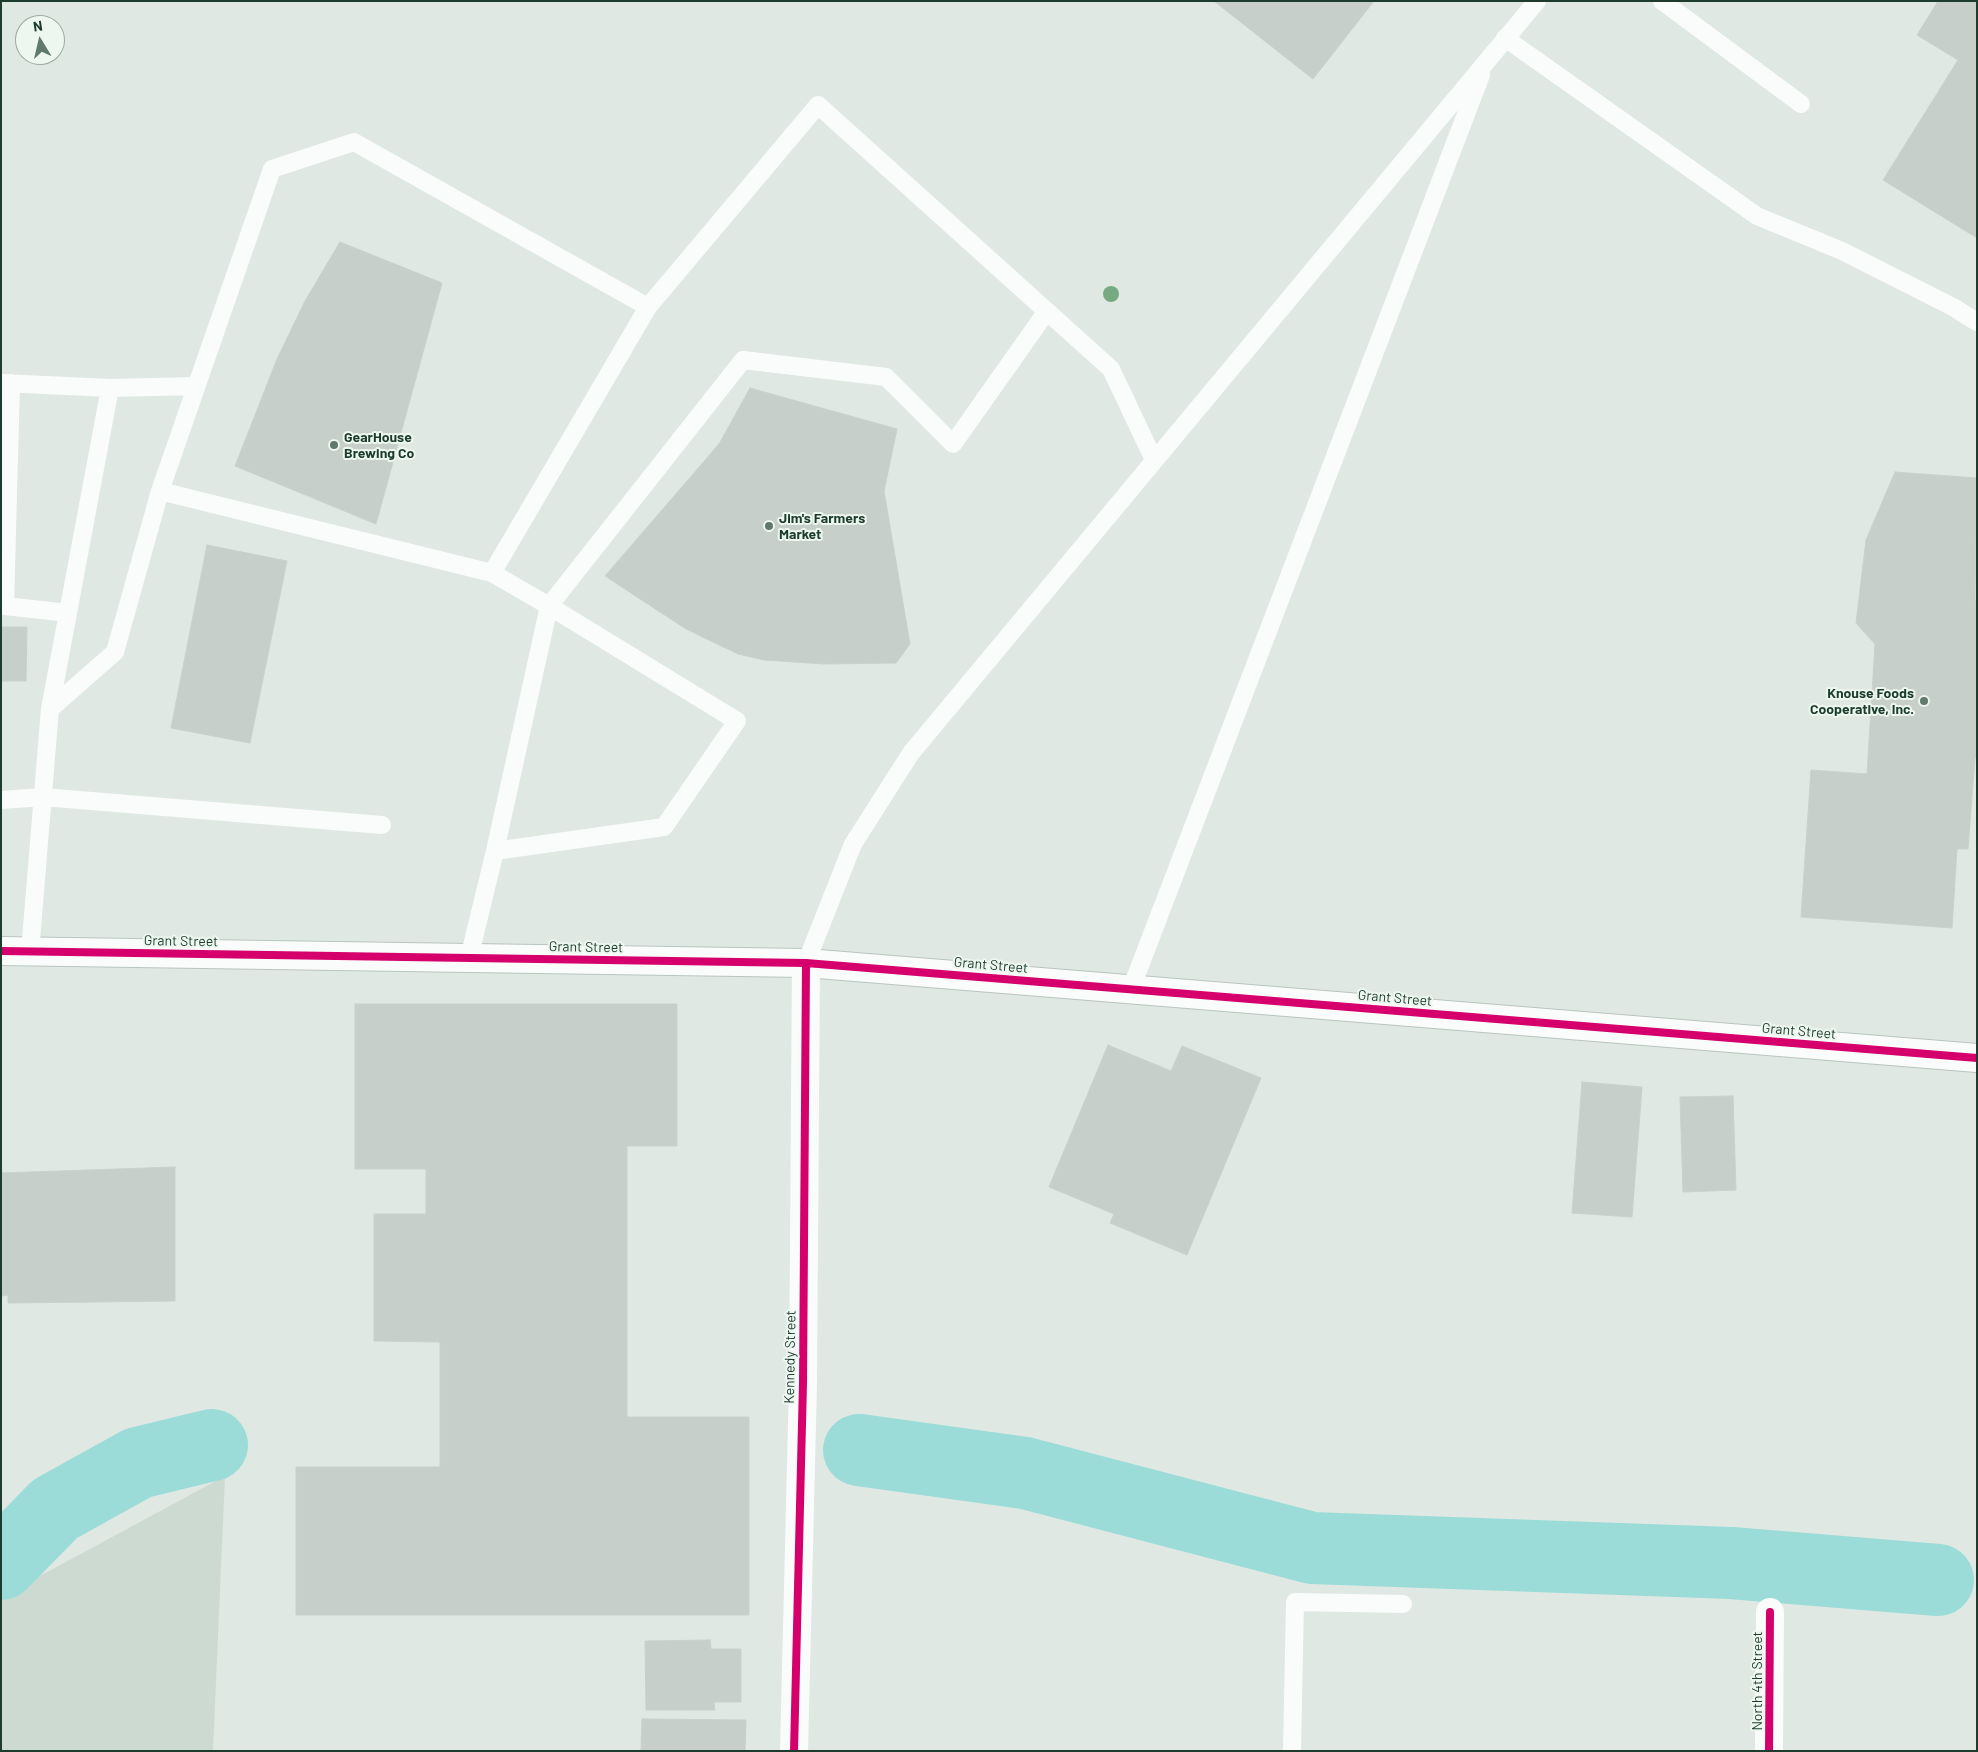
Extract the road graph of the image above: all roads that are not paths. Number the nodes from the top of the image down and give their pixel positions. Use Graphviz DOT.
graph roads {
  1 [pos="1536,1"];
  2 [pos="1662,1"];
  3 [pos="1505,38"];
  4 [pos="1486,60"];
  5 [pos="1801,104"];
  6 [pos="648,307"];
  7 [pos="1047,311"];
  8 [pos="1977,322"];
  9 [pos="6,383"];
  10 [pos="196,386"];
  11 [pos="110,388"];
  12 [pos="1154,460"];
  13 [pos="160,491"];
  14 [pos="492,573"];
  15 [pos="549,606"];
  16 [pos="68,613"];
  17 [pos="50,709"];
  18 [pos="42,797"];
  19 [pos="1,800"];
  20 [pos="382,826"];
  21 [pos="495,851"];
  22 [pos="1,951"];
  23 [pos="30,952"];
  24 [pos="469,958"];
  25 [pos="806,963"];
  26 [pos="1131,989"];
  27 [pos="1977,1058"];
  28 [pos="1402,1604"];
  29 [pos="1770,1612"];
  30 [pos="794,1751"];
  31 [pos="1292,1751"];
  32 [pos="1769,1751"];
  1 -- 3 [label="lane"];
  2 -- 5 [label="lane"];
  3 -- 4 [label="lane"];
  3 -- 8 [label="lane"];
  4 -- 12 [label="lane"];
  4 -- 26 [label="lane"];
  6 -- 7 [label="lane"];
  6 -- 10 [label="lane"];
  6 -- 14 [label="lane"];
  7 -- 12 [label="lane"];
  7 -- 15 [label="lane"];
  9 -- 11 [label="lane"];
  9 -- 16 [label="lane"];
  10 -- 11 [label="lane"];
  10 -- 13 [label="lane"];
  11 -- 16 [label="lane"];
  12 -- 25 [label="lane"];
  13 -- 14 [label="lane"];
  13 -- 17 [label="lane"];
  14 -- 15 [label="lane"];
  15 -- 21 [label="lane"];
  15 -- 21 [label="lane"];
  16 -- 17 [label="lane"];
  17 -- 18 [label="lane"];
  18 -- 19 [label="lane"];
  18 -- 20 [label="lane"];
  18 -- 23 [label="lane"];
  21 -- 24 [label="lane"];
  22 -- 23 [label="street, Grant Street"];
  23 -- 24 [label="street, Grant Street"];
  24 -- 25 [label="street, Grant Street"];
  25 -- 26 [label="street, Grant Street"];
  25 -- 30 [label="street, Kennedy Street"];
  26 -- 27 [label="street, Grant Street"];
  28 -- 31 [label="lane"];
  29 -- 32 [label="street, North 4th Street"];
}
